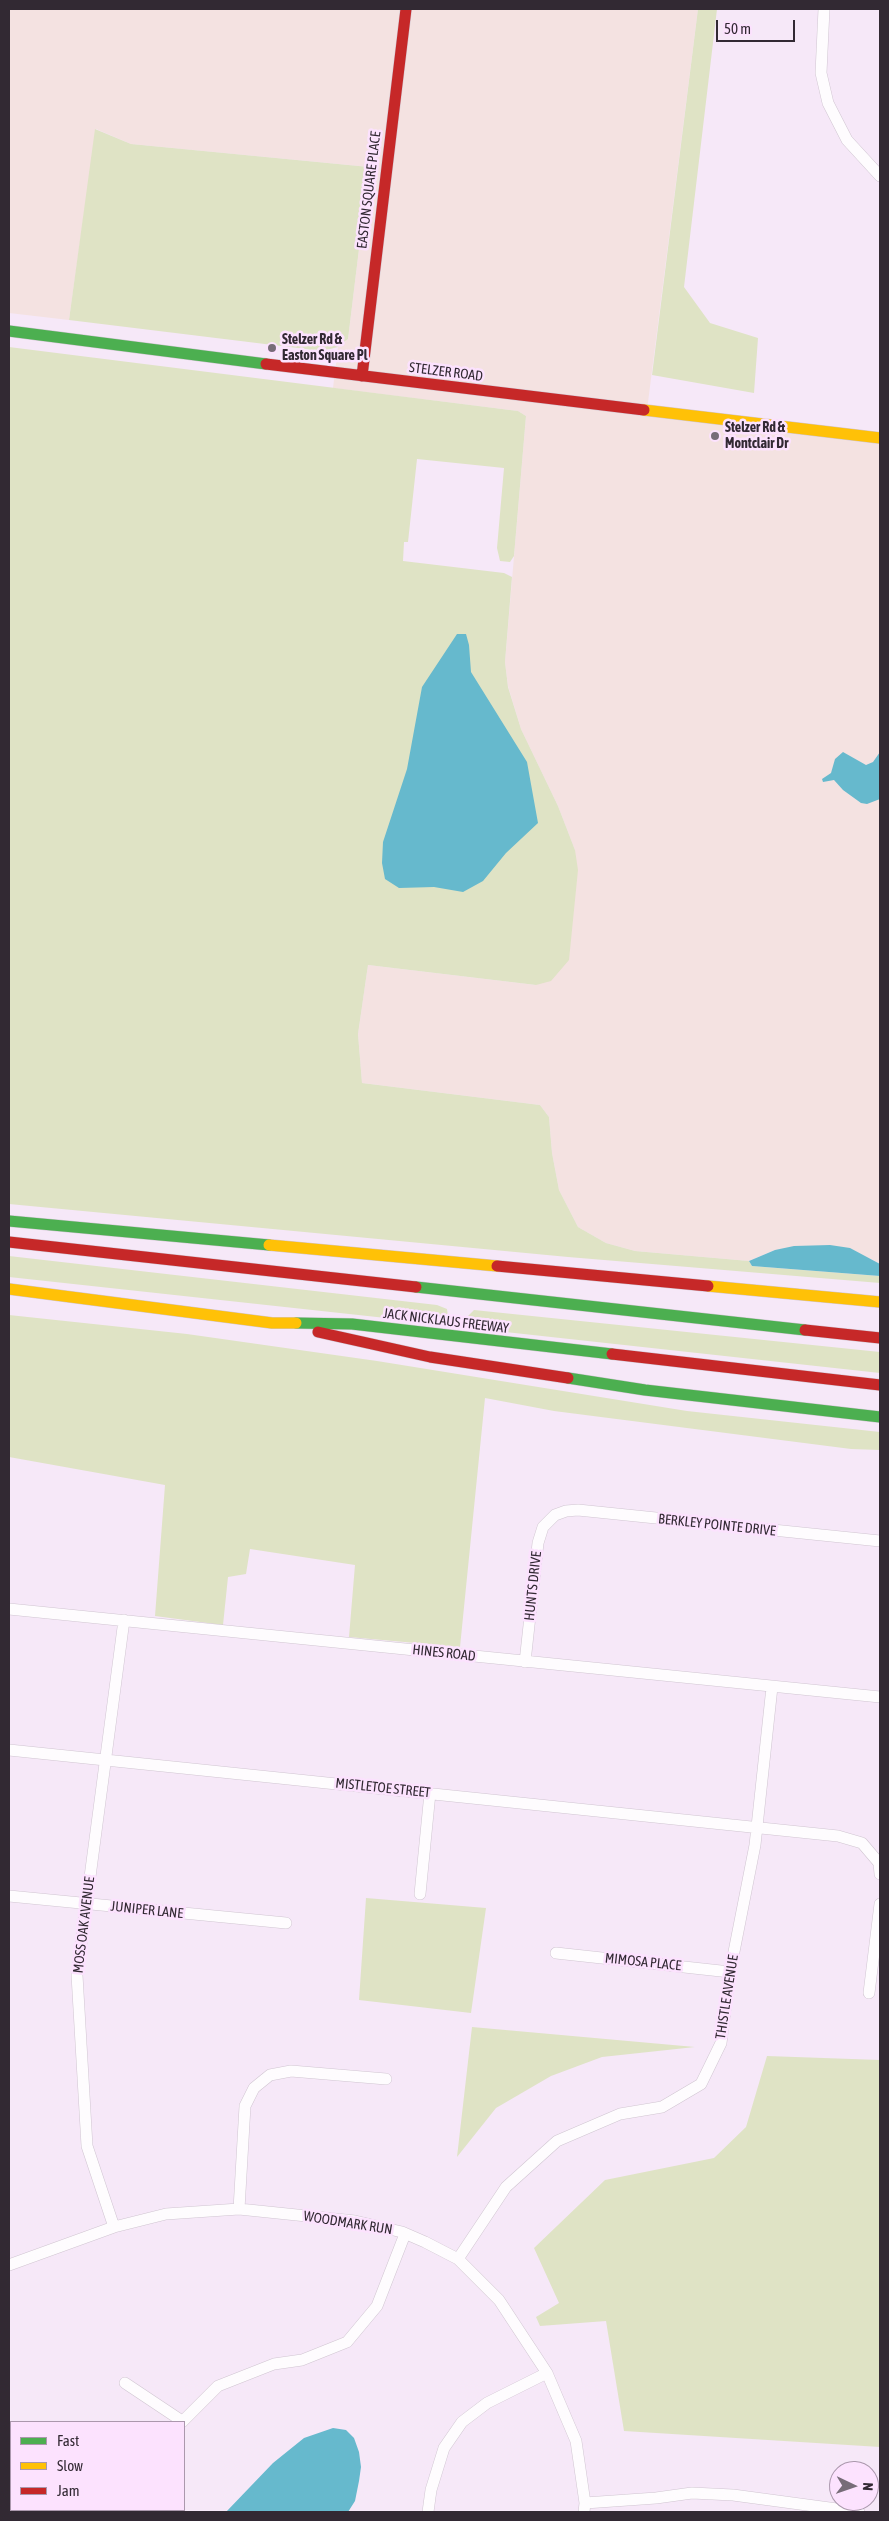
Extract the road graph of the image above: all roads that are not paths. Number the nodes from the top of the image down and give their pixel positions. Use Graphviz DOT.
graph roads {
  1 [pos="406,9"];
  2 [pos="824,9"];
  3 [pos="880,176"];
  4 [pos="9,331"];
  5 [pos="362,376"];
  6 [pos="880,438"];
  7 [pos="9,1221"];
  8 [pos="9,1242"];
  9 [pos="9,1289"];
  10 [pos="880,1302"];
  11 [pos="272,1322"];
  12 [pos="880,1338"];
  13 [pos="880,1384"];
  14 [pos="880,1417"];
  15 [pos="555,1515"];
  16 [pos="880,1541"];
  17 [pos="9,1609"];
  18 [pos="124,1620"];
  19 [pos="525,1662"];
  20 [pos="772,1687"];
  21 [pos="880,1697"];
  22 [pos="9,1750"];
  23 [pos="106,1760"];
  24 [pos="430,1793"];
  25 [pos="757,1827"];
  26 [pos="880,1874"];
  27 [pos="420,1894"];
  28 [pos="9,1896"];
  29 [pos="87,1904"];
  30 [pos="880,1904"];
  31 [pos="286,1923"];
  32 [pos="556,1953"];
  33 [pos="730,1972"];
  34 [pos="869,1993"];
  35 [pos="386,2079"];
  36 [pos="239,2209"];
  37 [pos="114,2227"];
  38 [pos="405,2234"];
  39 [pos="458,2259"];
  40 [pos="9,2265"];
  41 [pos="547,2373"];
  42 [pos="125,2383"];
  43 [pos="181,2421"];
  44 [pos="183,2421"];
  45 [pos="585,2507"];
  46 [pos="428,2512"];
  47 [pos="859,2512"];
  1 -- 5 [label="main road, EASTON SQUARE PLACE"];
  2 -- 3 [label="street"];
  4 -- 5 [label="main road, STELZER ROAD"];
  5 -- 6 [label="main road, STELZER ROAD"];
  7 -- 10 [label="main road"];
  8 -- 12 [label="main road"];
  9 -- 11 [label="main road, JACK NICKLAUS FREEWAY"];
  11 -- 13 [label="main road, JACK NICKLAUS FREEWAY"];
  11 -- 14 [label="main road"];
  15 -- 16 [label="street, BERKLEY POINTE DRIVE"];
  15 -- 19 [label="street, HUNTS DRIVE"];
  17 -- 18 [label="street, HINES ROAD"];
  18 -- 19 [label="street, HINES ROAD"];
  18 -- 23 [label="street, MOSS OAK AVENUE"];
  19 -- 20 [label="street, HINES ROAD"];
  20 -- 21 [label="street, HINES ROAD"];
  20 -- 25 [label="street, THISTLE AVENUE"];
  22 -- 23 [label="street, MISTLETOE STREET"];
  23 -- 24 [label="street, MISTLETOE STREET"];
  23 -- 29 [label="street, MOSS OAK AVENUE"];
  24 -- 25 [label="street, MISTLETOE STREET"];
  24 -- 27 [label="street"];
  25 -- 26 [label="street, MISTLETOE STREET"];
  25 -- 33 [label="street, THISTLE AVENUE"];
  28 -- 29 [label="street, JUNIPER LANE"];
  29 -- 31 [label="street, JUNIPER LANE"];
  29 -- 37 [label="street, MOSS OAK AVENUE"];
  30 -- 34 [label="street"];
  32 -- 33 [label="street, MIMOSA PLACE"];
  33 -- 39 [label="street, THISTLE AVENUE"];
  35 -- 36 [label="street"];
  36 -- 37 [label="street, WOODMARK RUN"];
  36 -- 38 [label="street, WOODMARK RUN"];
  37 -- 40 [label="street, WOODMARK RUN"];
  38 -- 39 [label="street, WOODMARK RUN"];
  38 -- 44 [label="street"];
  39 -- 41 [label="street, WOODMARK RUN"];
  41 -- 45 [label="street, WOODMARK RUN"];
  41 -- 46 [label="street"];
  42 -- 43 [label="street"];
  45 -- 47 [label="street"];
}
